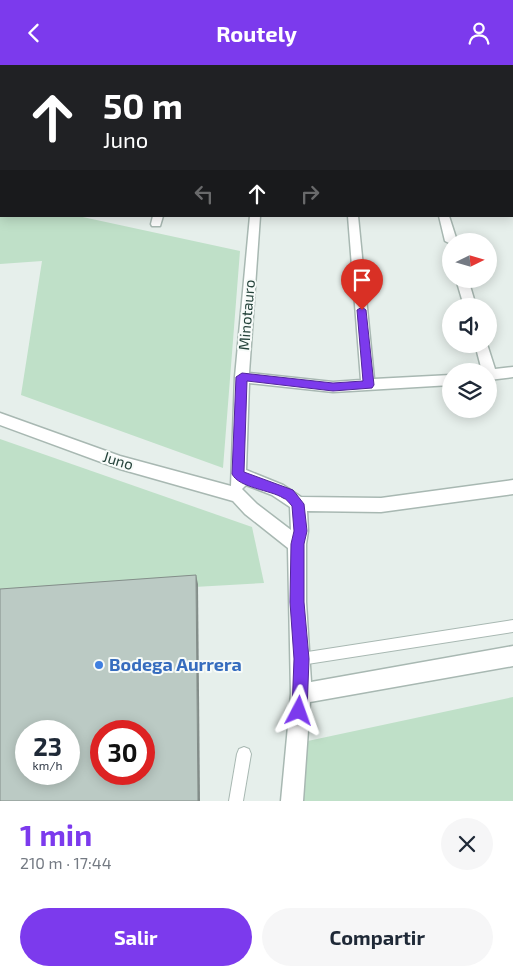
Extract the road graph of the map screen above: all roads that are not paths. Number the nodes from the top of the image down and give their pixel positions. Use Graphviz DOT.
graph roads {
  1 [pos="255,217"];
  2 [pos="353,217"];
  3 [pos="444,217"];
  4 [pos="449,233"];
  5 [pos="513,372"];
  6 [pos="497,374"];
  7 [pos="242,377"];
  8 [pos="442,381"];
  9 [pos="368,385"];
  10 [pos="0,419"];
  11 [pos="238,474"];
  12 [pos="513,487"];
  13 [pos="238,495"];
  14 [pos="298,504"];
  15 [pos="297,544"];
  16 [pos="513,626"];
  17 [pos="513,656"];
  18 [pos="301,659"];
  19 [pos="301,694"];
  20 [pos="244,754"];
  21 [pos="236,801"];
  22 [pos="292,801"];
  1 -- 7 [label="street, Minotauro"];
  2 -- 9 [label="street"];
  3 -- 4 [label="street"];
  5 -- 6 [label="street"];
  7 -- 9 [label="street"];
  7 -- 11 [label="street, Minotauro"];
  8 -- 9 [label="street"];
  10 -- 13 [label="street, Juno"];
  11 -- 13 [label="street"];
  11 -- 14 [label="street"];
  12 -- 14 [label="street"];
  13 -- 15 [label="street, Juno"];
  14 -- 15 [label="street"];
  15 -- 18 [label="street"];
  16 -- 18 [label="lane"];
  17 -- 19 [label="street"];
  18 -- 19 [label="street"];
  19 -- 22 [label="street"];
  20 -- 21 [label="lane"];
}
